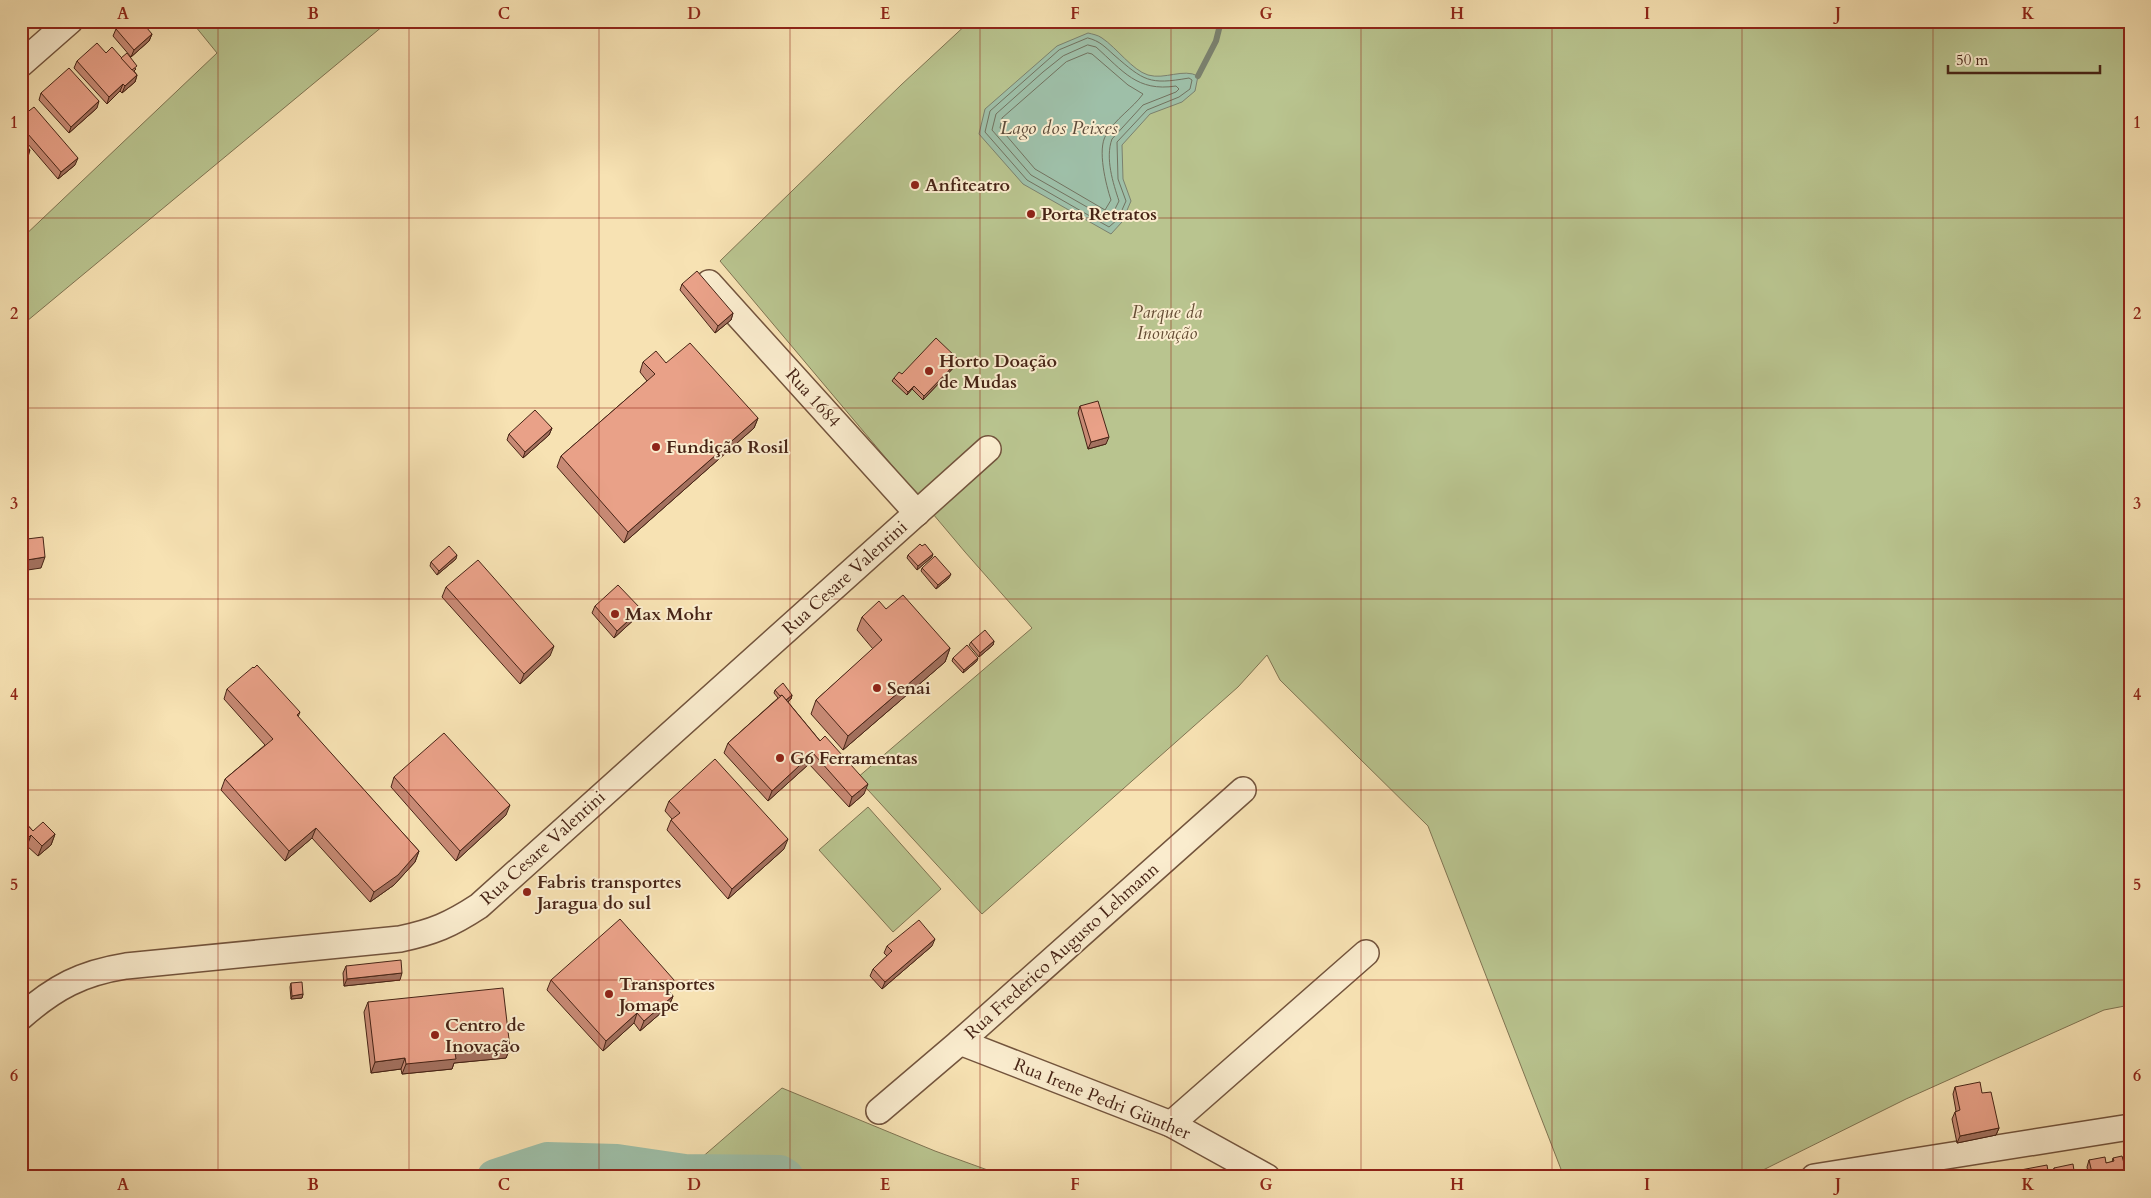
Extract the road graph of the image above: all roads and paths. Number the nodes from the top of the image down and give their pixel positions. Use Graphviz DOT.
graph roads {
  1 [pos="70,21"];
  2 [pos="21,64"];
  3 [pos="709,283"];
  4 [pos="988,449"];
  5 [pos="917,513"];
  6 [pos="1243,790"];
  7 [pos="1366,953"];
  8 [pos="21,1017"];
  9 [pos="960,1042"];
  10 [pos="879,1111"];
  11 [pos="1171,1124"];
  12 [pos="2130,1127"];
  13 [pos="1267,1177"];
  14 [pos="1814,1177"];
  1 -- 2 [label="street"];
  3 -- 5 [label="street, Rua 1684"];
  4 -- 5 [label="street, Rua Cesare Valentini"];
  5 -- 8 [label="street, Rua Cesare Valentini"];
  6 -- 9 [label="street, Rua Frederico Augusto Lehmann"];
  7 -- 11 [label="street"];
  9 -- 10 [label="street, Rua Frederico Augusto Lehmann"];
  9 -- 11 [label="street, Rua Irene Pedri Günther"];
  11 -- 13 [label="street, Rua Irene Pedri Günther"];
  12 -- 14 [label="street"];
}
